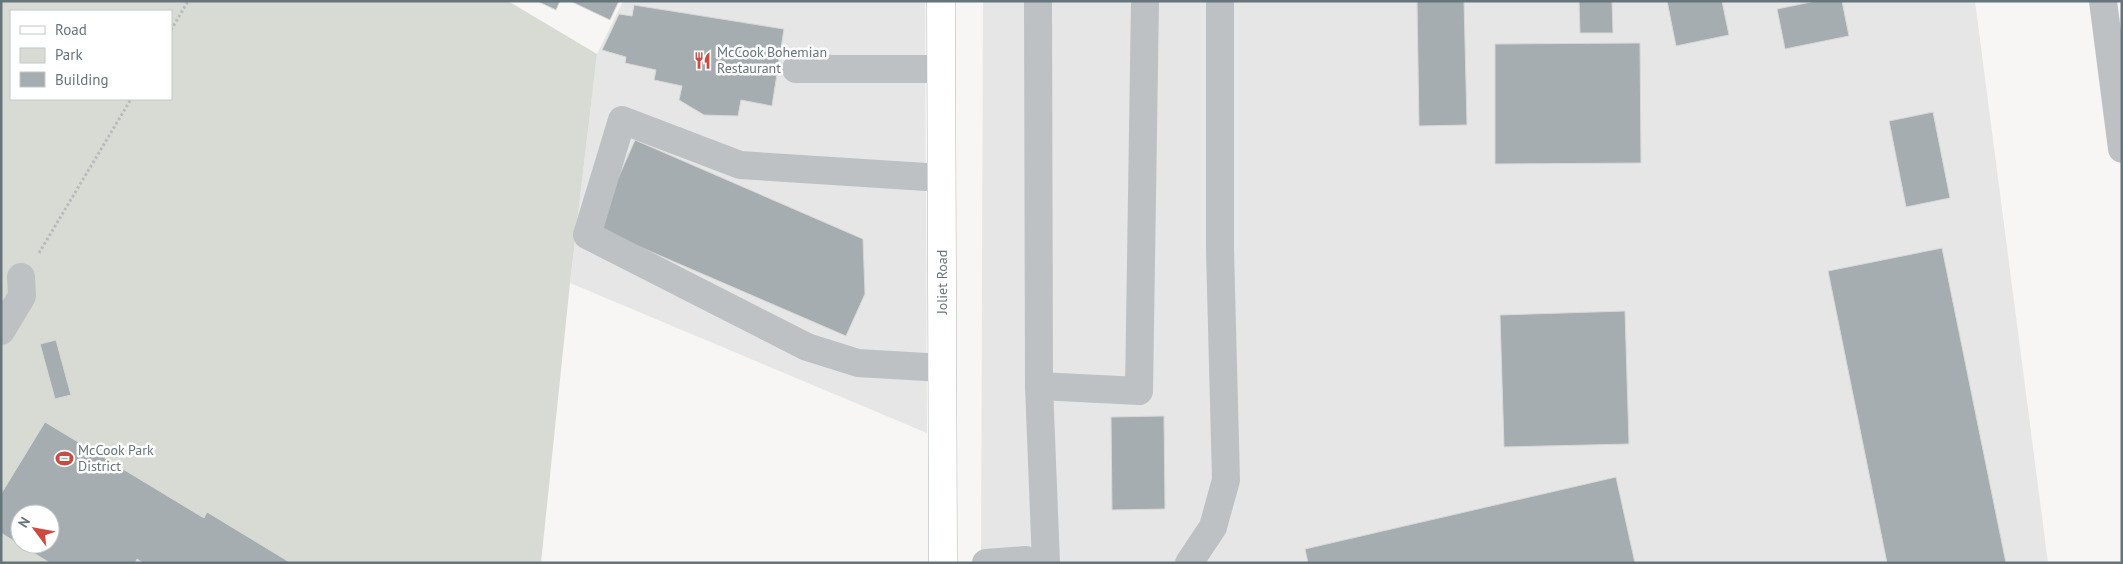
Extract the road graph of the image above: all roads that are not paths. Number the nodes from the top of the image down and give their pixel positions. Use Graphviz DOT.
graph roads {
  1 [pos="941,1"];
  2 [pos="1038,1"];
  3 [pos="1145,1"];
  4 [pos="1220,1"];
  5 [pos="2103,1"];
  6 [pos="941,68"];
  7 [pos="796,69"];
  8 [pos="2122,149"];
  9 [pos="942,178"];
  10 [pos="21,277"];
  11 [pos="1,332"];
  12 [pos="943,368"];
  13 [pos="1039,386"];
  14 [pos="944,563"];
  15 [pos="986,563"];
  16 [pos="1029,563"];
  17 [pos="1046,563"];
  18 [pos="1189,563"];
  1 -- 6 [label="main road, Joliet Road"];
  2 -- 13 [label="lane"];
  3 -- 13 [label="lane"];
  4 -- 18 [label="lane"];
  5 -- 8 [label="lane"];
  6 -- 7 [label="lane"];
  6 -- 9 [label="main road, Joliet Road"];
  9 -- 12 [label="main road, Joliet Road"];
  9 -- 12 [label="lane"];
  10 -- 11 [label="lane"];
  12 -- 14 [label="main road, Joliet Road"];
  13 -- 17 [label="lane"];
  15 -- 16 [label="lane"];
}
